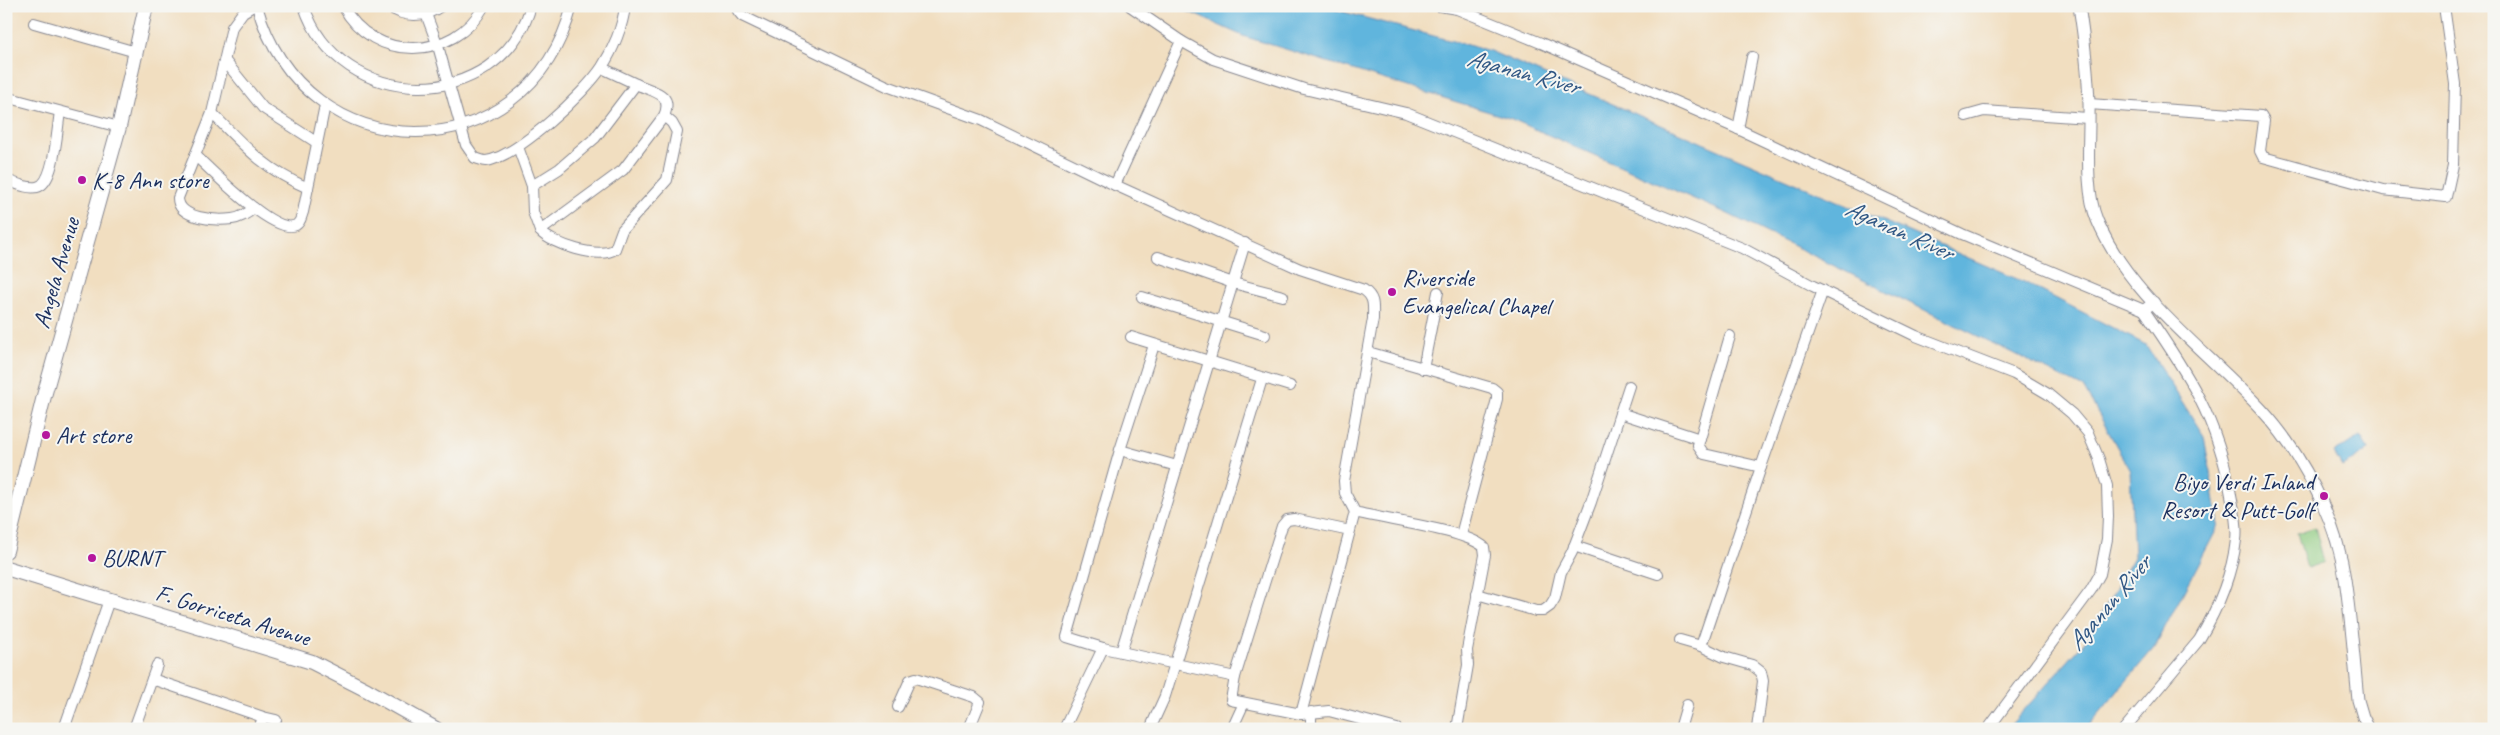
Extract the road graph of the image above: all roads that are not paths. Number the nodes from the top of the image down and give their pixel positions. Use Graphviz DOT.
graph roads {
  1 [pos="146,6"];
  2 [pos="253,6"];
  3 [pos="257,6"];
  4 [pos="304,6"];
  5 [pos="343,6"];
  6 [pos="388,6"];
  7 [pos="441,6"];
  8 [pos="484,6"];
  9 [pos="531,6"];
  10 [pos="572,6"];
  11 [pos="625,6"];
  12 [pos="738,6"];
  13 [pos="1130,6"];
  14 [pos="1439,6"];
  15 [pos="2079,6"];
  16 [pos="2444,6"];
  17 [pos="426,14"];
  18 [pos="34,23"];
  19 [pos="1181,41"];
  20 [pos="438,46"];
  21 [pos="136,52"];
  22 [pos="1752,57"];
  23 [pos="225,61"];
  24 [pos="602,68"];
  25 [pos="449,84"];
  26 [pos="636,84"];
  27 [pos="6,97"];
  28 [pos="2089,104"];
  29 [pos="325,106"];
  30 [pos="60,112"];
  31 [pos="212,112"];
  32 [pos="664,116"];
  33 [pos="1966,116"];
  34 [pos="2088,118"];
  35 [pos="119,127"];
  36 [pos="461,127"];
  37 [pos="1738,129"];
  38 [pos="316,142"];
  39 [pos="518,147"];
  40 [pos="194,156"];
  41 [pos="6,180"];
  42 [pos="1115,185"];
  43 [pos="532,186"];
  44 [pos="308,188"];
  45 [pos="254,208"];
  46 [pos="540,232"];
  47 [pos="1245,243"];
  48 [pos="1158,257"];
  49 [pos="1233,283"];
  50 [pos="1823,290"];
  51 [pos="1438,292"];
  52 [pos="1283,296"];
  53 [pos="1142,297"];
  54 [pos="2154,302"];
  55 [pos="2144,310"];
  56 [pos="1220,322"];
  57 [pos="1266,335"];
  58 [pos="1730,336"];
  59 [pos="1131,338"];
  60 [pos="1154,345"];
  61 [pos="1368,352"];
  62 [pos="1208,362"];
  63 [pos="1423,369"];
  64 [pos="1262,379"];
  65 [pos="1290,386"];
  66 [pos="1629,386"];
  67 [pos="1620,413"];
  68 [pos="1700,439"];
  69 [pos="1120,450"];
  70 [pos="1177,466"];
  71 [pos="1761,467"];
  72 [pos="1355,512"];
  73 [pos="1350,530"];
  74 [pos="1461,535"];
  75 [pos="1574,546"];
  76 [pos="6,551"];
  77 [pos="6,568"];
  78 [pos="1658,574"];
  79 [pos="1477,594"];
  80 [pos="109,600"];
  81 [pos="1680,640"];
  82 [pos="1701,646"];
  83 [pos="1103,648"];
  84 [pos="1121,652"];
  85 [pos="157,665"];
  86 [pos="1174,665"];
  87 [pos="1235,677"];
  88 [pos="152,679"];
  89 [pos="1244,703"];
  90 [pos="1687,705"];
  91 [pos="898,707"];
  92 [pos="1306,713"];
  93 [pos="263,717"];
  94 [pos="276,720"];
  95 [pos="64,729"];
  96 [pos="134,729"];
  97 [pos="259,729"];
  98 [pos="436,729"];
  99 [pos="969,729"];
  100 [pos="1064,729"];
  101 [pos="1150,729"];
  102 [pos="1232,729"];
  103 [pos="1310,729"];
  104 [pos="1397,729"];
  105 [pos="1457,729"];
  106 [pos="1680,729"];
  107 [pos="1757,729"];
  108 [pos="1988,729"];
  109 [pos="2124,729"];
  110 [pos="2369,729"];
  1 -- 21 [label="main road, Angela Avenue"];
  2 -- 23 [label="street"];
  3 -- 29 [label="street"];
  4 -- 25 [label="street"];
  5 -- 20 [label="street"];
  6 -- 17 [label="street"];
  7 -- 17 [label="street"];
  8 -- 20 [label="street"];
  9 -- 25 [label="street"];
  10 -- 36 [label="street"];
  11 -- 24 [label="street"];
  12 -- 42 [label="street"];
  13 -- 19 [label="street"];
  14 -- 37 [label="street"];
  15 -- 28 [label="street"];
  16 -- 28 [label="street"];
  17 -- 20 [label="street"];
  18 -- 21 [label="street"];
  19 -- 42 [label="street"];
  19 -- 50 [label="street"];
  20 -- 25 [label="street"];
  21 -- 35 [label="main road, Angela Avenue"];
  22 -- 37 [label="street"];
  23 -- 31 [label="street"];
  23 -- 38 [label="street"];
  24 -- 26 [label="street"];
  24 -- 39 [label="street"];
  25 -- 36 [label="street"];
  26 -- 32 [label="street"];
  26 -- 43 [label="street"];
  27 -- 30 [label="street"];
  28 -- 34 [label="street"];
  29 -- 36 [label="street"];
  29 -- 38 [label="street"];
  30 -- 35 [label="street"];
  30 -- 41 [label="street"];
  31 -- 40 [label="street"];
  31 -- 44 [label="street"];
  32 -- 46 [label="street"];
  32 -- 46 [label="street"];
  33 -- 34 [label="street"];
  34 -- 54 [label="street"];
  35 -- 76 [label="main road, Angela Avenue"];
  36 -- 39 [label="street"];
  37 -- 55 [label="street"];
  38 -- 44 [label="street"];
  39 -- 43 [label="street"];
  40 -- 45 [label="street"];
  40 -- 45 [label="street"];
  42 -- 47 [label="street"];
  43 -- 46 [label="street"];
  44 -- 45 [label="street"];
  47 -- 49 [label="street"];
  47 -- 61 [label="street"];
  48 -- 49 [label="street"];
  49 -- 52 [label="street"];
  49 -- 56 [label="street"];
  50 -- 71 [label="street"];
  50 -- 108 [label="street"];
  51 -- 63 [label="street"];
  53 -- 56 [label="street"];
  54 -- 55 [label="street"];
  54 -- 110 [label="street"];
  55 -- 109 [label="street"];
  56 -- 57 [label="street"];
  56 -- 62 [label="street"];
  58 -- 68 [label="street"];
  59 -- 60 [label="street"];
  60 -- 62 [label="street"];
  60 -- 69 [label="street"];
  61 -- 63 [label="street"];
  61 -- 72 [label="street"];
  62 -- 64 [label="street"];
  62 -- 70 [label="street"];
  63 -- 74 [label="street"];
  64 -- 65 [label="street"];
  64 -- 86 [label="street"];
  66 -- 67 [label="street"];
  67 -- 68 [label="street"];
  67 -- 75 [label="street"];
  68 -- 71 [label="street"];
  69 -- 70 [label="street"];
  69 -- 83 [label="street"];
  70 -- 84 [label="street"];
  71 -- 82 [label="street"];
  72 -- 73 [label="street"];
  72 -- 74 [label="street"];
  73 -- 87 [label="street"];
  73 -- 92 [label="street"];
  74 -- 79 [label="street"];
  75 -- 78 [label="street"];
  75 -- 79 [label="street"];
  77 -- 80 [label="main road, F. Gorriceta Avenue"];
  79 -- 105 [label="street"];
  80 -- 95 [label="street"];
  80 -- 98 [label="main road, F. Gorriceta Avenue"];
  81 -- 82 [label="street"];
  82 -- 107 [label="street"];
  83 -- 84 [label="street"];
  83 -- 100 [label="street"];
  84 -- 86 [label="street"];
  85 -- 88 [label="street"];
  86 -- 87 [label="street"];
  86 -- 101 [label="street"];
  87 -- 89 [label="street"];
  88 -- 93 [label="street"];
  88 -- 96 [label="street"];
  89 -- 92 [label="street"];
  89 -- 102 [label="street"];
  90 -- 106 [label="street"];
  91 -- 99 [label="street"];
  92 -- 103 [label="street"];
  92 -- 104 [label="street"];
  93 -- 94 [label="street"];
  93 -- 97 [label="street"];
}
